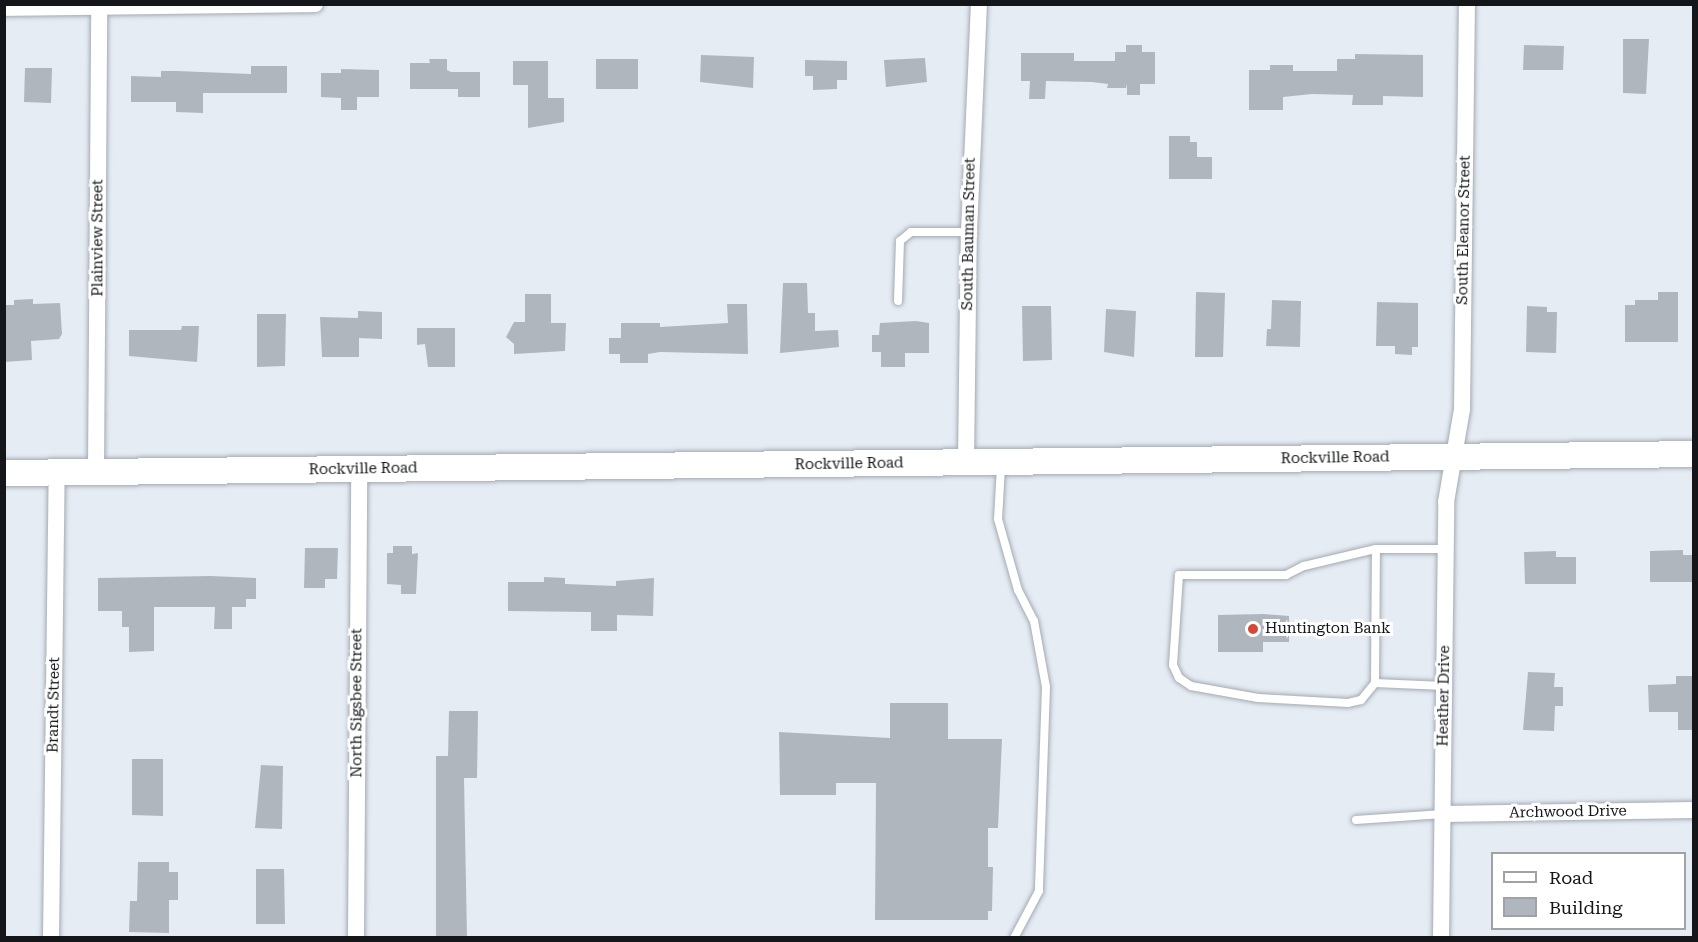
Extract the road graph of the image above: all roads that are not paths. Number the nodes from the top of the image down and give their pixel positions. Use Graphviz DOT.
graph roads {
  1 [pos="315,4"];
  2 [pos="979,4"];
  3 [pos="1467,4"];
  4 [pos="99,6"];
  5 [pos="4,8"];
  6 [pos="969,232"];
  7 [pos="898,301"];
  8 [pos="1694,454"];
  9 [pos="1455,456"];
  10 [pos="966,463"];
  11 [pos="1001,463"];
  12 [pos="359,468"];
  13 [pos="96,471"];
  14 [pos="4,473"];
  15 [pos="57,473"];
  16 [pos="1376,549"];
  17 [pos="1446,549"];
  18 [pos="1375,684"];
  19 [pos="1444,686"];
  20 [pos="1694,810"];
  21 [pos="1443,814"];
  22 [pos="1356,820"];
  23 [pos="51,938"];
  24 [pos="356,938"];
  25 [pos="1014,938"];
  26 [pos="1441,938"];
  1 -- 4 [label="street"];
  2 -- 6 [label="street, South Bauman Street"];
  3 -- 9 [label="street, South Eleanor Street"];
  4 -- 5 [label="street"];
  4 -- 13 [label="street, Plainview Street"];
  6 -- 7 [label="lane"];
  6 -- 10 [label="street, South Bauman Street"];
  8 -- 9 [label="main road, Rockville Road"];
  9 -- 11 [label="main road, Rockville Road"];
  9 -- 17 [label="street, Heather Drive"];
  10 -- 11 [label="main road, Rockville Road"];
  10 -- 12 [label="main road, Rockville Road"];
  11 -- 25 [label="lane"];
  12 -- 13 [label="main road, Rockville Road"];
  12 -- 24 [label="street, North Sigsbee Street"];
  13 -- 15 [label="main road, Rockville Road"];
  14 -- 15 [label="main road, Rockville Road"];
  15 -- 23 [label="street, Brandt Street"];
  16 -- 17 [label="lane"];
  16 -- 18 [label="lane"];
  16 -- 18 [label="lane"];
  17 -- 19 [label="street, Heather Drive"];
  18 -- 19 [label="lane"];
  19 -- 21 [label="street, Heather Drive"];
  20 -- 21 [label="street, Archwood Drive"];
  21 -- 22 [label="lane"];
  21 -- 26 [label="street, Heather Drive"];
}
